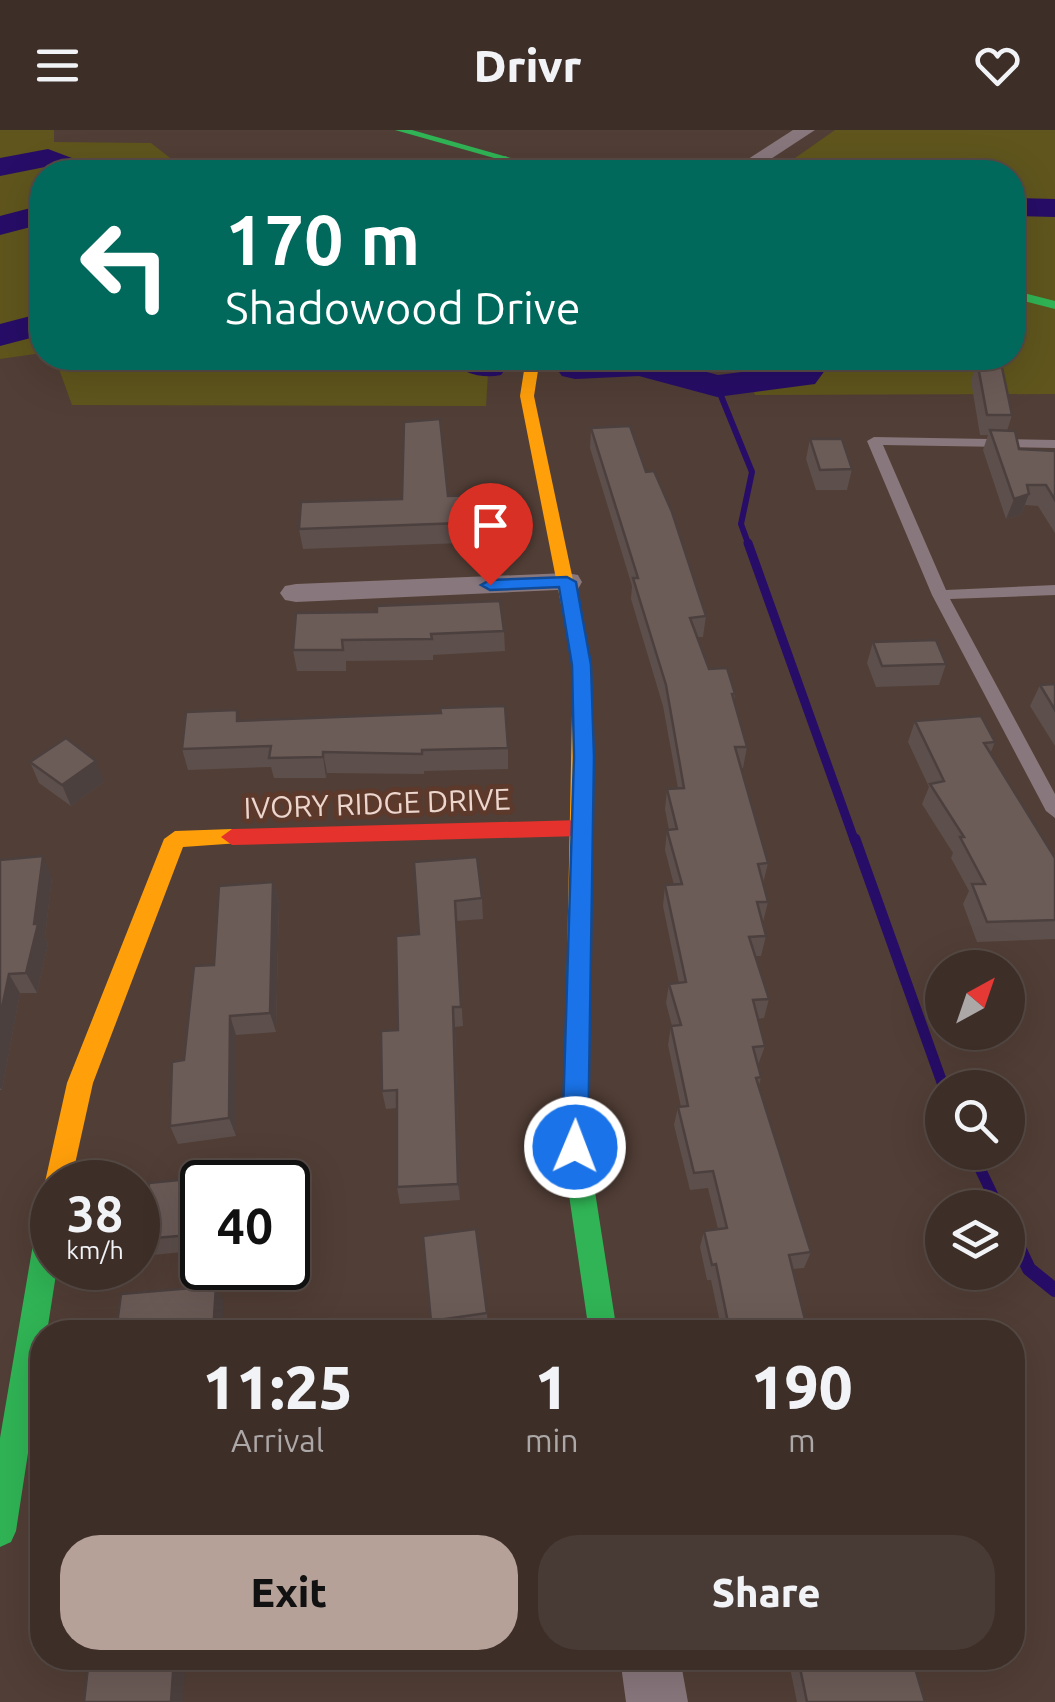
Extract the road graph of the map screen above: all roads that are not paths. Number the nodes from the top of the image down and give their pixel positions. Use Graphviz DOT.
graph roads {
  1 [pos="400,130"];
  2 [pos="806,130"];
  3 [pos="506,159"];
  4 [pos="510,160"];
  5 [pos="757,160"];
  6 [pos="1025,297"];
  7 [pos="1055,305"];
  8 [pos="531,370"];
  9 [pos="1055,444"];
  10 [pos="567,582"];
  11 [pos="1055,590"];
  12 [pos="296,593"];
  13 [pos="940,595"];
  14 [pos="1055,811"];
  15 [pos="581,828"];
  16 [pos="63,1160"];
  17 [pos="40,1290"];
  18 [pos="35,1320"];
  19 [pos="600,1320"];
  20 [pos="30,1349"];
  21 [pos="0,1531"];
  22 [pos="652,1670"];
  23 [pos="657,1702"];
  1 -- 3 [label="street"];
  2 -- 5 [label="street"];
  3 -- 4 [label="street"];
  6 -- 7 [label="street"];
  8 -- 10 [label="street"];
  9 -- 13 [label="lane"];
  10 -- 12 [label="street"];
  10 -- 15 [label="street"];
  11 -- 13 [label="lane"];
  13 -- 14 [label="lane"];
  15 -- 16 [label="street, IVORY RIDGE DRIVE"];
  15 -- 19 [label="street"];
  17 -- 18 [label="street"];
  20 -- 21 [label="street"];
  22 -- 23 [label="street"];
}
